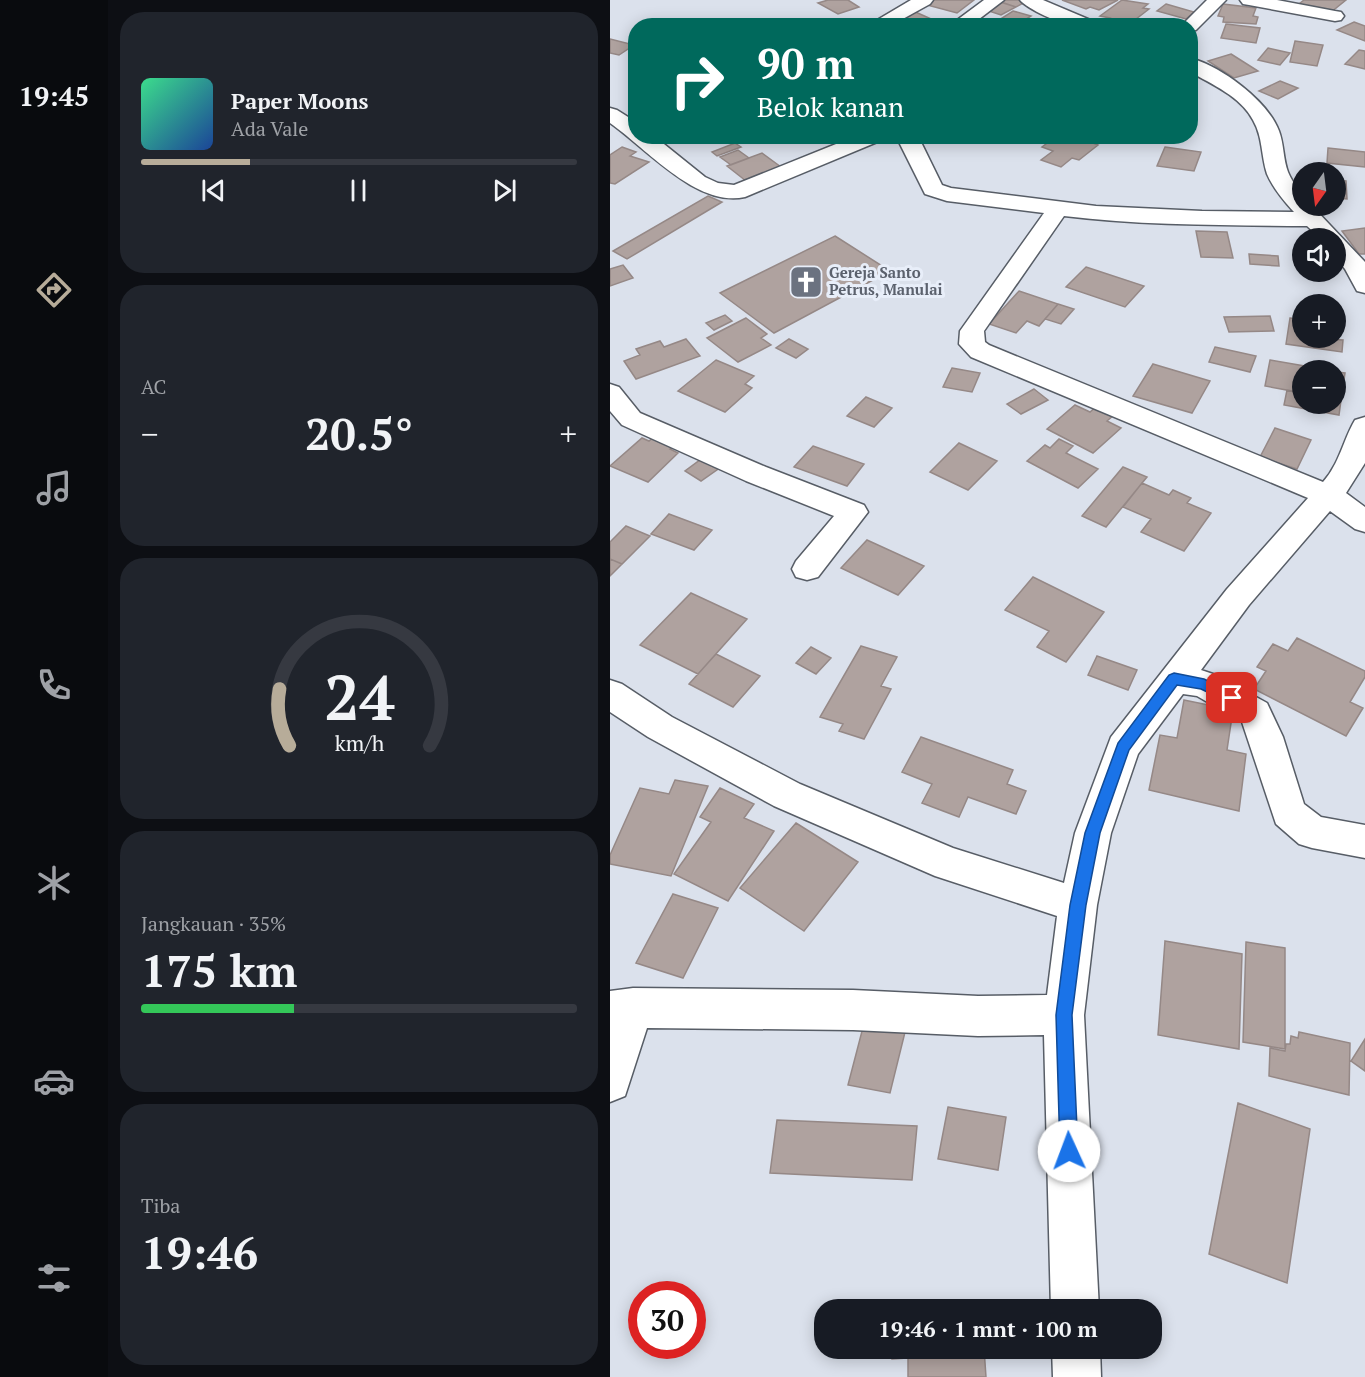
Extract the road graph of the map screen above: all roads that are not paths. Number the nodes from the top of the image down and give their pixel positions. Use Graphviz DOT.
graph roads {
  1 [pos="924,0"];
  2 [pos="995,0"];
  3 [pos="1029,0"];
  4 [pos="1217,0"];
  5 [pos="1249,0"];
  6 [pos="1049,10"];
  7 [pos="1334,16"];
  8 [pos="891,18"];
  9 [pos="969,18"];
  10 [pos="1040,18"];
  11 [pos="1069,18"];
  12 [pos="1198,18"];
  13 [pos="1198,69"];
  14 [pos="610,114"];
  15 [pos="628,126"];
  16 [pos="651,144"];
  17 [pos="855,144"];
  18 [pos="912,144"];
  19 [pos="1058,209"];
  20 [pos="1313,219"];
  21 [pos="1322,228"];
  22 [pos="1346,255"];
  23 [pos="1364,285"];
  24 [pos="610,393"];
  25 [pos="1364,426"];
  26 [pos="1328,495"];
  27 [pos="1364,522"];
  28 [pos="807,569"];
  29 [pos="1174,679"];
  30 [pos="610,694"];
  31 [pos="1364,842"];
  32 [pos="1078,905"];
  33 [pos="621,1009"];
  34 [pos="1064,1015"];
  35 [pos="610,1081"];
  36 [pos="1075,1299"];
  37 [pos="1076,1359"];
  38 [pos="1077,1377"];
  1 -- 8 [label="street"];
  2 -- 9 [label="street"];
  3 -- 6 [label="street"];
  4 -- 12 [label="street"];
  5 -- 7 [label="street"];
  6 -- 10 [label="street"];
  6 -- 11 [label="street"];
  13 -- 20 [label="street"];
  14 -- 15 [label="street"];
  16 -- 17 [label="street"];
  18 -- 19 [label="street"];
  19 -- 20 [label="street"];
  19 -- 26 [label="street"];
  20 -- 21 [label="street"];
  22 -- 23 [label="street"];
  24 -- 28 [label="street"];
  25 -- 26 [label="street"];
  26 -- 27 [label="street"];
  26 -- 29 [label="street"];
  29 -- 31 [label="street"];
  29 -- 32 [label="street"];
  30 -- 32 [label="street"];
  32 -- 34 [label="street"];
  33 -- 34 [label="street"];
  33 -- 35 [label="street"];
  34 -- 36 [label="street"];
  37 -- 38 [label="street"];
}
